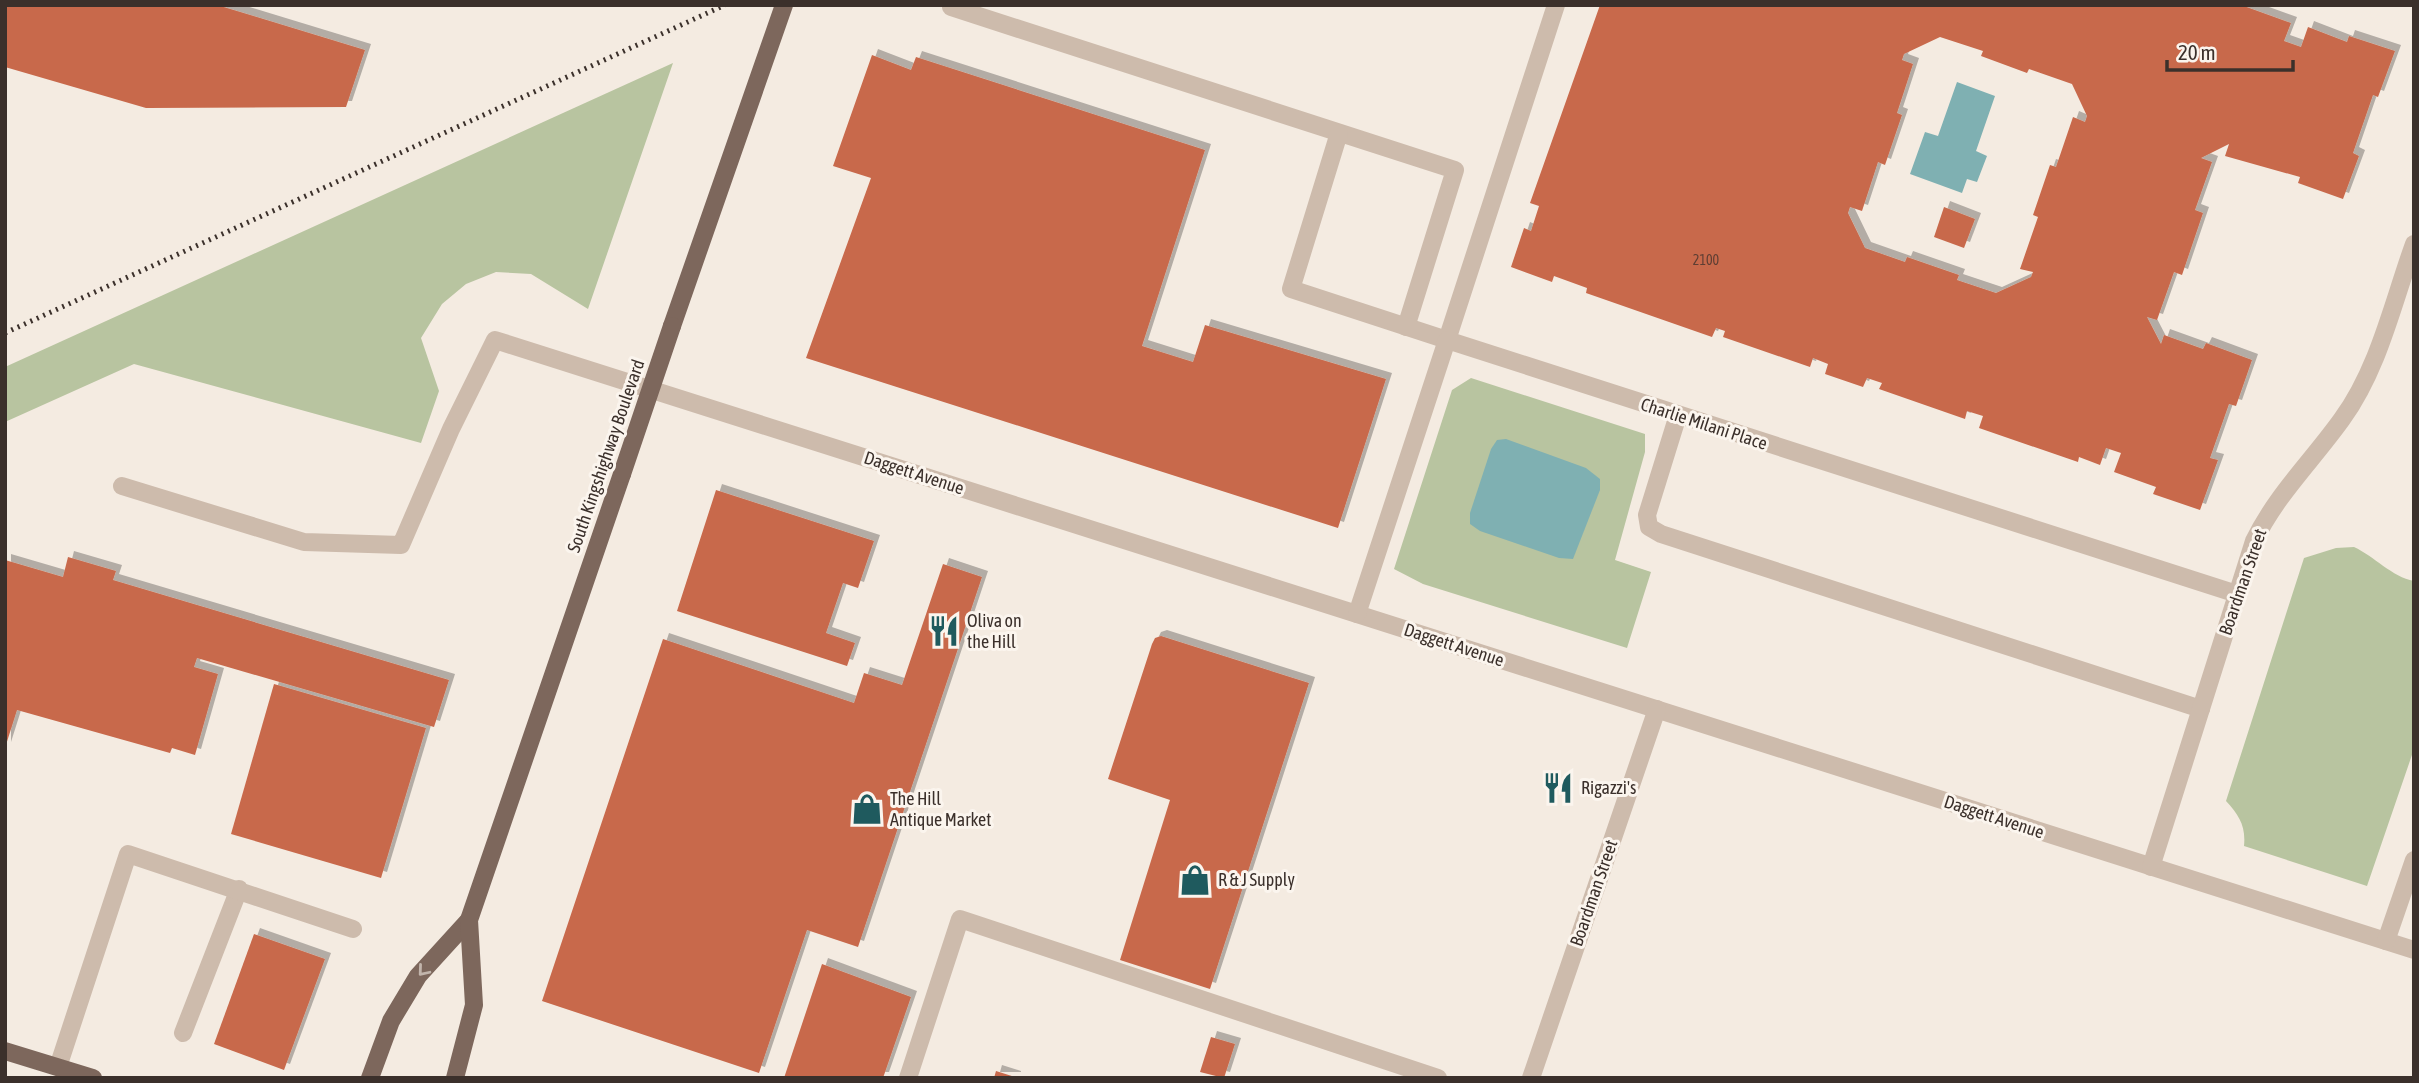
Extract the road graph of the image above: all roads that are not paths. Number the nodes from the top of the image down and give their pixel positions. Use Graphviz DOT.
graph roads {
  1 [pos="784,5"];
  2 [pos="1556,5"];
  3 [pos="951,7"];
  4 [pos="1339,133"];
  5 [pos="2414,244"];
  6 [pos="1406,327"];
  7 [pos="1447,340"];
  8 [pos="1678,415"];
  9 [pos="122,486"];
  10 [pos="2237,594"];
  11 [pos="1357,614"];
  12 [pos="1657,709"];
  13 [pos="2201,709"];
  14 [pos="2414,860"];
  15 [pos="2151,867"];
  16 [pos="239,889"];
  17 [pos="469,920"];
  18 [pos="353,929"];
  19 [pos="2386,941"];
  20 [pos="2414,950"];
  21 [pos="183,1033"];
  22 [pos="5,1051"];
  23 [pos="58,1067"];
  24 [pos="93,1078"];
  25 [pos="370,1078"];
  26 [pos="455,1078"];
  27 [pos="908,1078"];
  28 [pos="1437,1078"];
  29 [pos="1531,1078"];
  1 -- 17 [label="main road, South Kingshighway Boulevard, bridge"];
  2 -- 7 [label="street"];
  3 -- 4 [label="street"];
  4 -- 6 [label="street, Charlie Milani Place"];
  4 -- 6 [label="street"];
  5 -- 10 [label="street, Boardman Street"];
  6 -- 7 [label="street, Charlie Milani Place"];
  7 -- 8 [label="street, Charlie Milani Place"];
  7 -- 11 [label="street"];
  8 -- 10 [label="street, Charlie Milani Place"];
  8 -- 13 [label="street"];
  9 -- 11 [label="street, Daggett Avenue"];
  10 -- 13 [label="street, Boardman Street"];
  11 -- 12 [label="street, Daggett Avenue"];
  12 -- 15 [label="street, Daggett Avenue"];
  12 -- 29 [label="street, Boardman Street"];
  13 -- 15 [label="street, Boardman Street"];
  14 -- 19 [label="street"];
  15 -- 19 [label="street, Daggett Avenue"];
  16 -- 18 [label="street"];
  16 -- 21 [label="street"];
  16 -- 23 [label="street"];
  17 -- 25 [label="main road, South Kingshighway Boulevard, one-way"];
  17 -- 26 [label="main road, South Kingshighway Boulevard"];
  19 -- 20 [label="street, Daggett Avenue"];
  22 -- 23 [label="main road"];
  23 -- 24 [label="main road"];
  27 -- 28 [label="street"];
}
